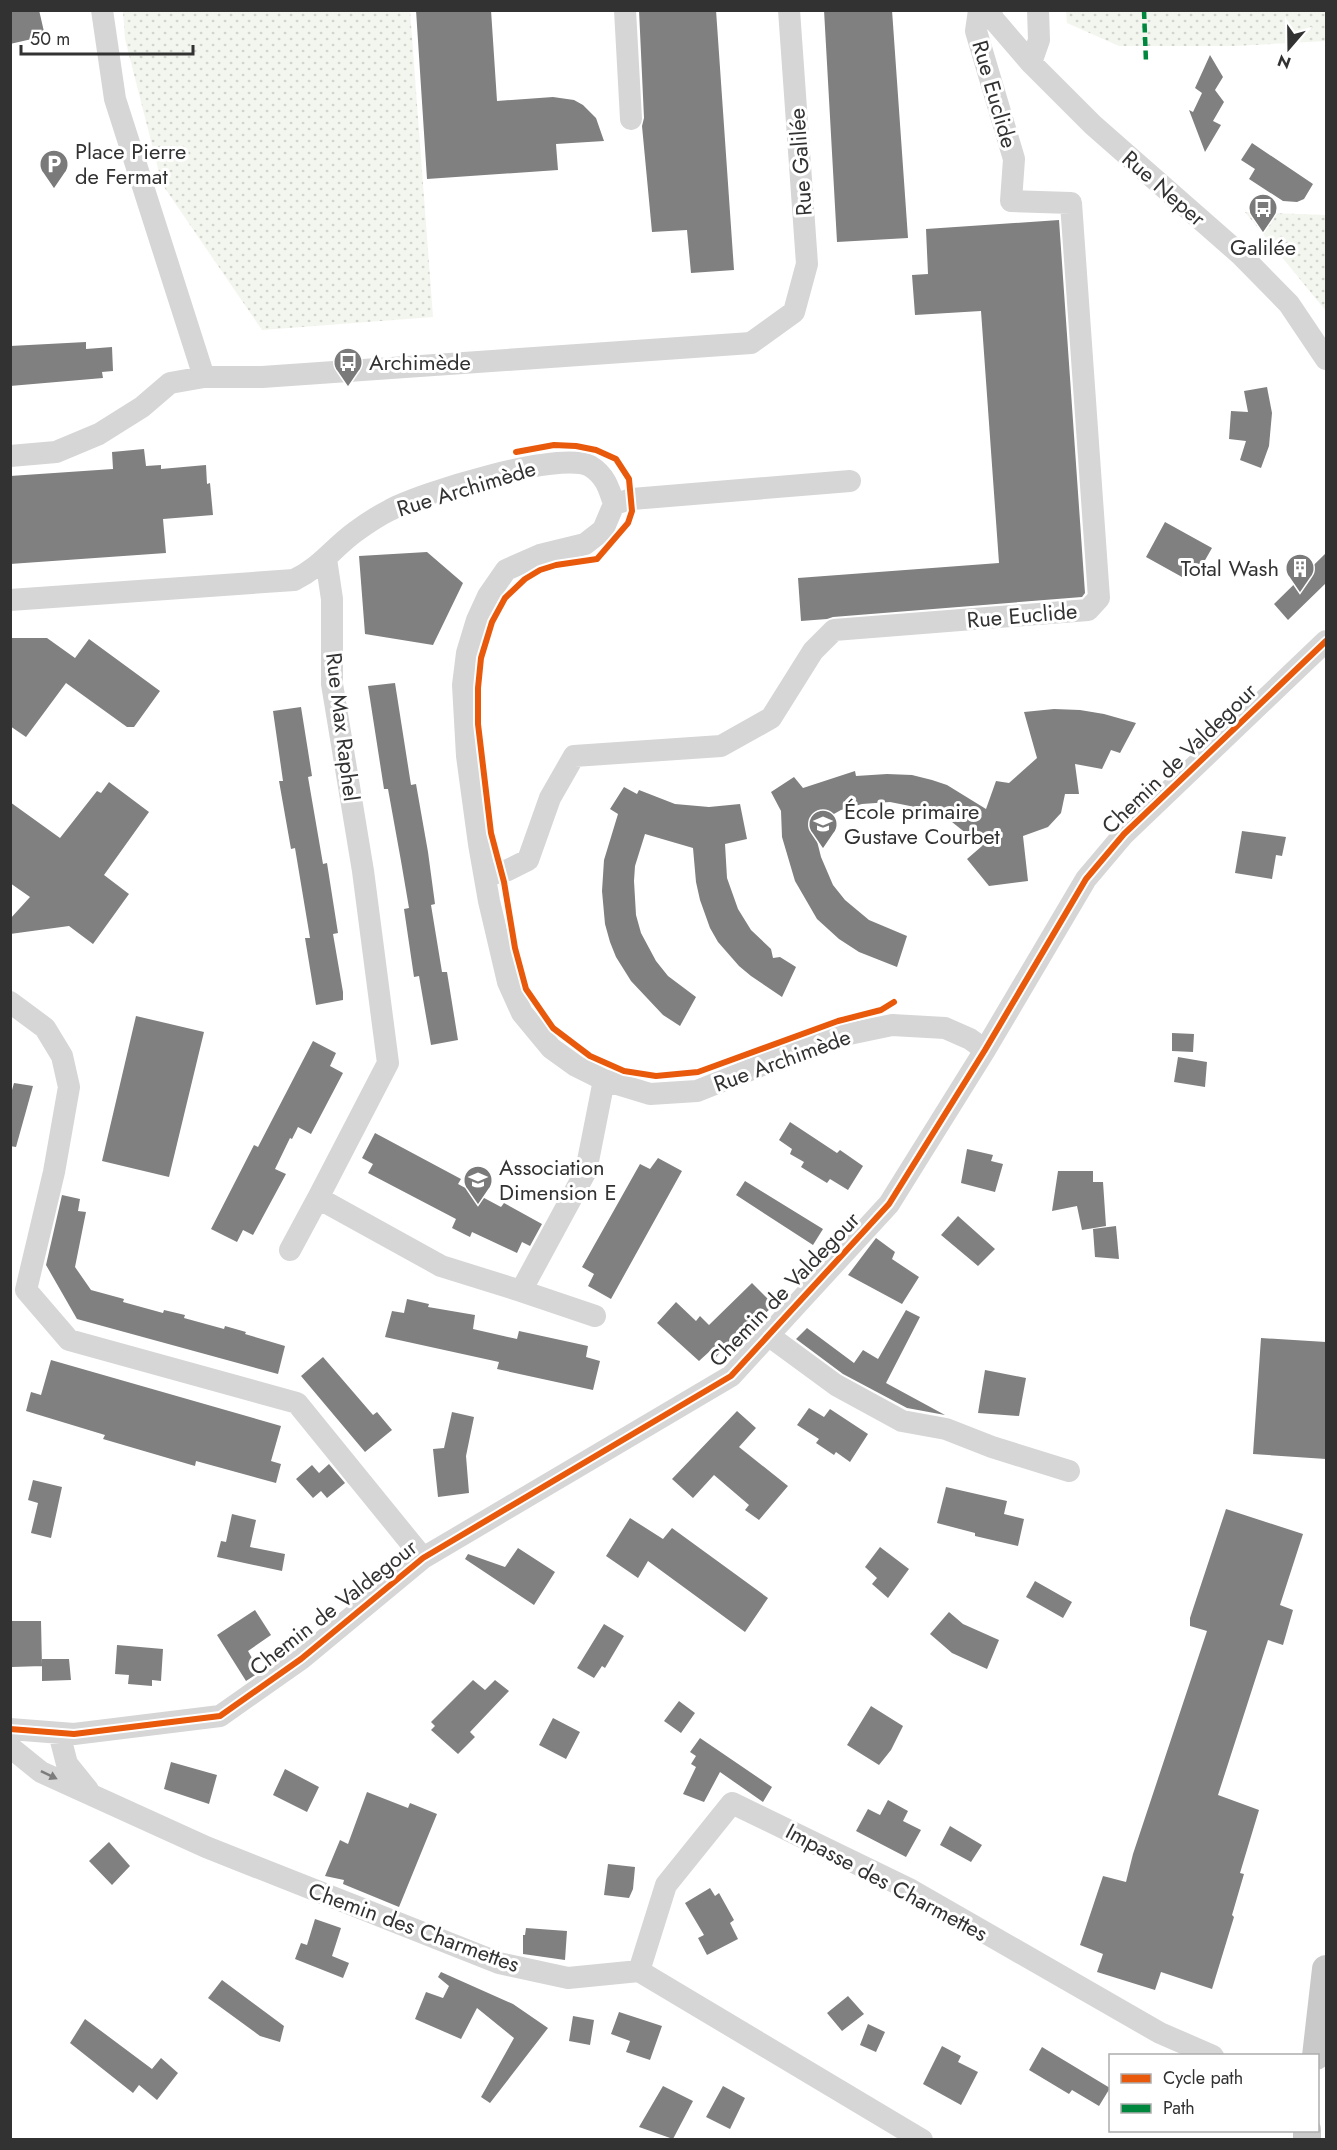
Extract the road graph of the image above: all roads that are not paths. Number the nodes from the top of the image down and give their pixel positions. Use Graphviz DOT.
graph roads {
  1 [pos="102,10"];
  2 [pos="625,10"];
  3 [pos="789,10"];
  4 [pos="980,10"];
  5 [pos="989,10"];
  6 [pos="1038,10"];
  7 [pos="1030,63"];
  8 [pos="631,119"];
  9 [pos="1326,359"];
  10 [pos="204,377"];
  11 [pos="10,456"];
  12 [pos="850,481"];
  13 [pos="614,504"];
  14 [pos="326,559"];
  15 [pos="10,600"];
  16 [pos="1326,641"];
  17 [pos="485,876"];
  18 [pos="10,1002"];
  19 [pos="985,1050"];
  20 [pos="604,1080"];
  21 [pos="318,1198"];
  22 [pos="290,1250"];
  23 [pos="520,1291"];
  24 [pos="18,1294"];
  25 [pos="595,1316"];
  26 [pos="768,1335"];
  27 [pos="1069,1471"];
  28 [pos="423,1558"];
  29 [pos="10,1729"];
  30 [pos="59,1733"];
  31 [pos="10,1747"];
  32 [pos="93,1796"];
  33 [pos="1326,1970"];
  34 [pos="639,1971"];
  35 [pos="1211,2054"];
  36 [pos="1316,2054"];
  37 [pos="922,2139"];
  1 -- 10 [label="street"];
  2 -- 8 [label="street"];
  3 -- 10 [label="street, Rue Galilée"];
  4 -- 17 [label="street, Rue Euclide"];
  5 -- 7 [label="street"];
  6 -- 7 [label="street"];
  7 -- 9 [label="street, Rue Neper"];
  10 -- 11 [label="street"];
  12 -- 13 [label="street"];
  13 -- 14 [label="street, Rue Archimède"];
  13 -- 17 [label="street, Rue Archimède"];
  14 -- 15 [label="street"];
  14 -- 21 [label="street, Rue Max Raphel"];
  16 -- 19 [label="street, Chemin de Valdegour"];
  17 -- 20 [label="street, Rue Archimède"];
  18 -- 24 [label="street"];
  19 -- 20 [label="street, Rue Archimède"];
  19 -- 26 [label="street, Chemin de Valdegour"];
  20 -- 23 [label="street"];
  21 -- 22 [label="street, Rue Max Raphel"];
  21 -- 23 [label="street"];
  23 -- 25 [label="street"];
  24 -- 28 [label="street"];
  26 -- 27 [label="street"];
  26 -- 28 [label="street, Chemin de Valdegour"];
  28 -- 30 [label="street, Chemin de Valdegour"];
  29 -- 30 [label="street, Chemin de Valdegour"];
  30 -- 32 [label="street, Chemin des Charmettes"];
  31 -- 32 [label="street, Chemin des Charmettes, one-way"];
  32 -- 34 [label="street, Chemin des Charmettes"];
  33 -- 36 [label="main road"];
  34 -- 35 [label="street, Impasse des Charmettes"];
  34 -- 37 [label="street"];
}
